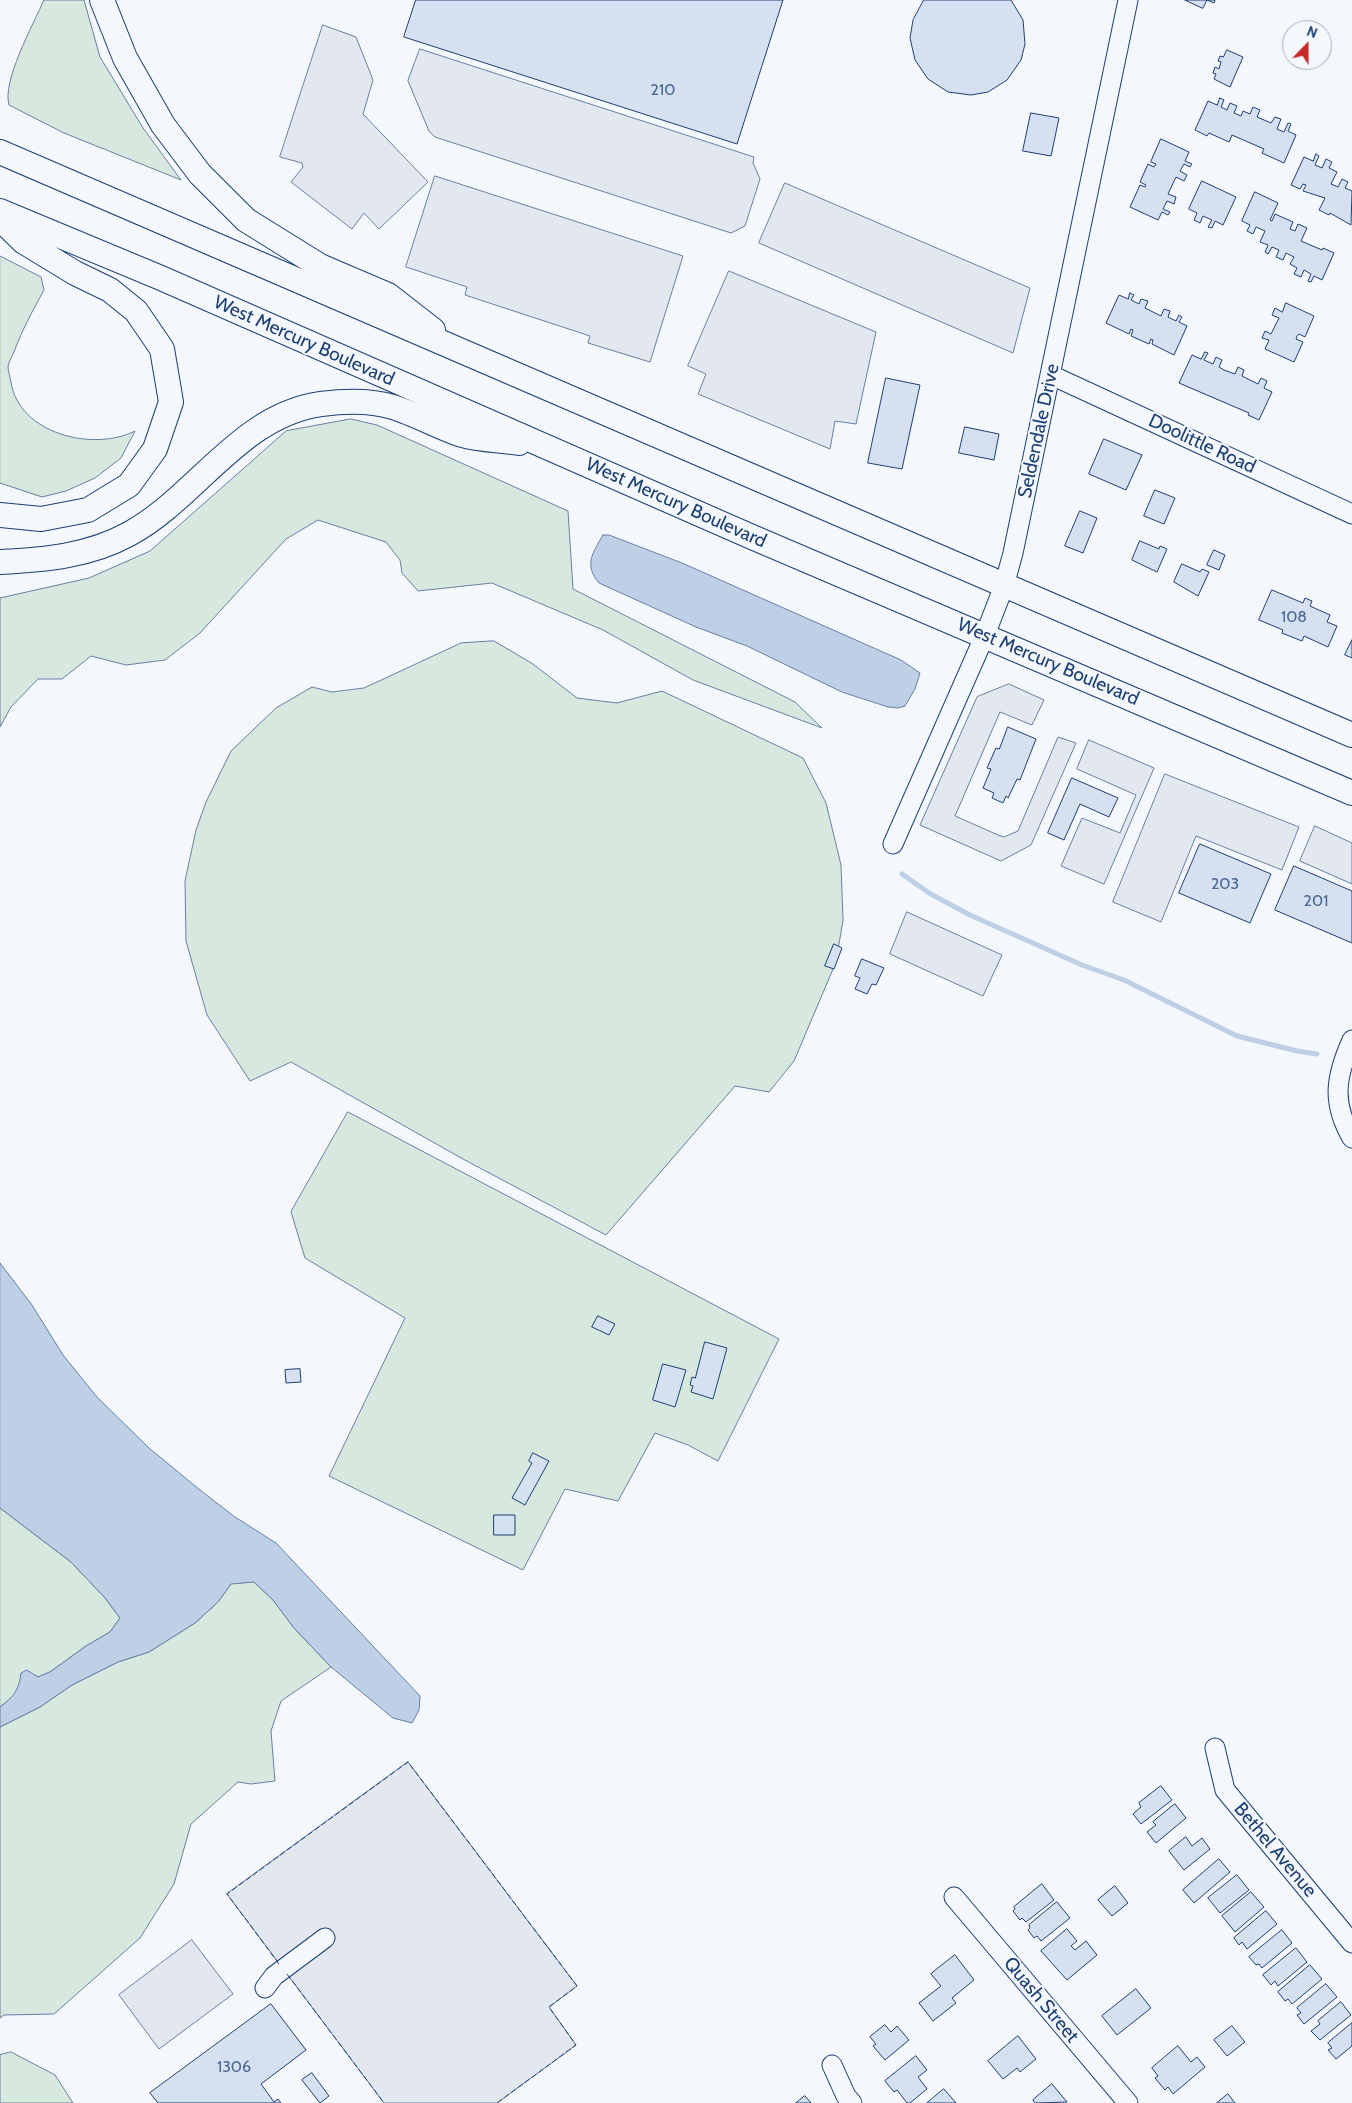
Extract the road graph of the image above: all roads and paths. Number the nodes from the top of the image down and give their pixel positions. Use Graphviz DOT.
graph roads {
  1 [pos="102,0"];
  2 [pos="1128,0"];
  3 [pos="0,152"];
  4 [pos="0,210"];
  5 [pos="0,220"];
  6 [pos="462,352"];
  7 [pos="1051,375"];
  8 [pos="549,447"];
  9 [pos="1352,514"];
  10 [pos="0,515"];
  11 [pos="0,562"];
  12 [pos="1004,586"];
  13 [pos="985,635"];
  14 [pos="1352,735"];
  15 [pos="1352,793"];
  16 [pos="893,844"];
  17 [pos="1352,1040"];
  18 [pos="1352,1138"];
  19 [pos="1215,1748"];
  20 [pos="954,1897"];
  21 [pos="325,1938"];
  22 [pos="1352,1943"];
  23 [pos="265,1988"];
  24 [pos="832,2065"];
  25 [pos="852,2103"];
  26 [pos="1128,2103"];
  1 -- 6 [label="main road"];
  2 -- 7 [label="street, Seldendale Drive"];
  3 -- 6 [label="main road"];
  4 -- 8 [label="main road, West Mercury Boulevard"];
  5 -- 10 [label="main road"];
  6 -- 12 [label="main road"];
  7 -- 9 [label="street, Doolittle Road"];
  7 -- 12 [label="street, Seldendale Drive"];
  8 -- 11 [label="main road"];
  8 -- 13 [label="main road, West Mercury Boulevard"];
  12 -- 13 [label="street, Seldendale Drive"];
  12 -- 14 [label="main road"];
  13 -- 15 [label="main road, West Mercury Boulevard"];
  13 -- 16 [label="street, Seldendale Drive"];
  17 -- 18 [label="street"];
  19 -- 22 [label="street, Bethel Avenue"];
  20 -- 26 [label="street, Quash Street"];
  21 -- 23 [label="street"];
  24 -- 25 [label="street"];
}
